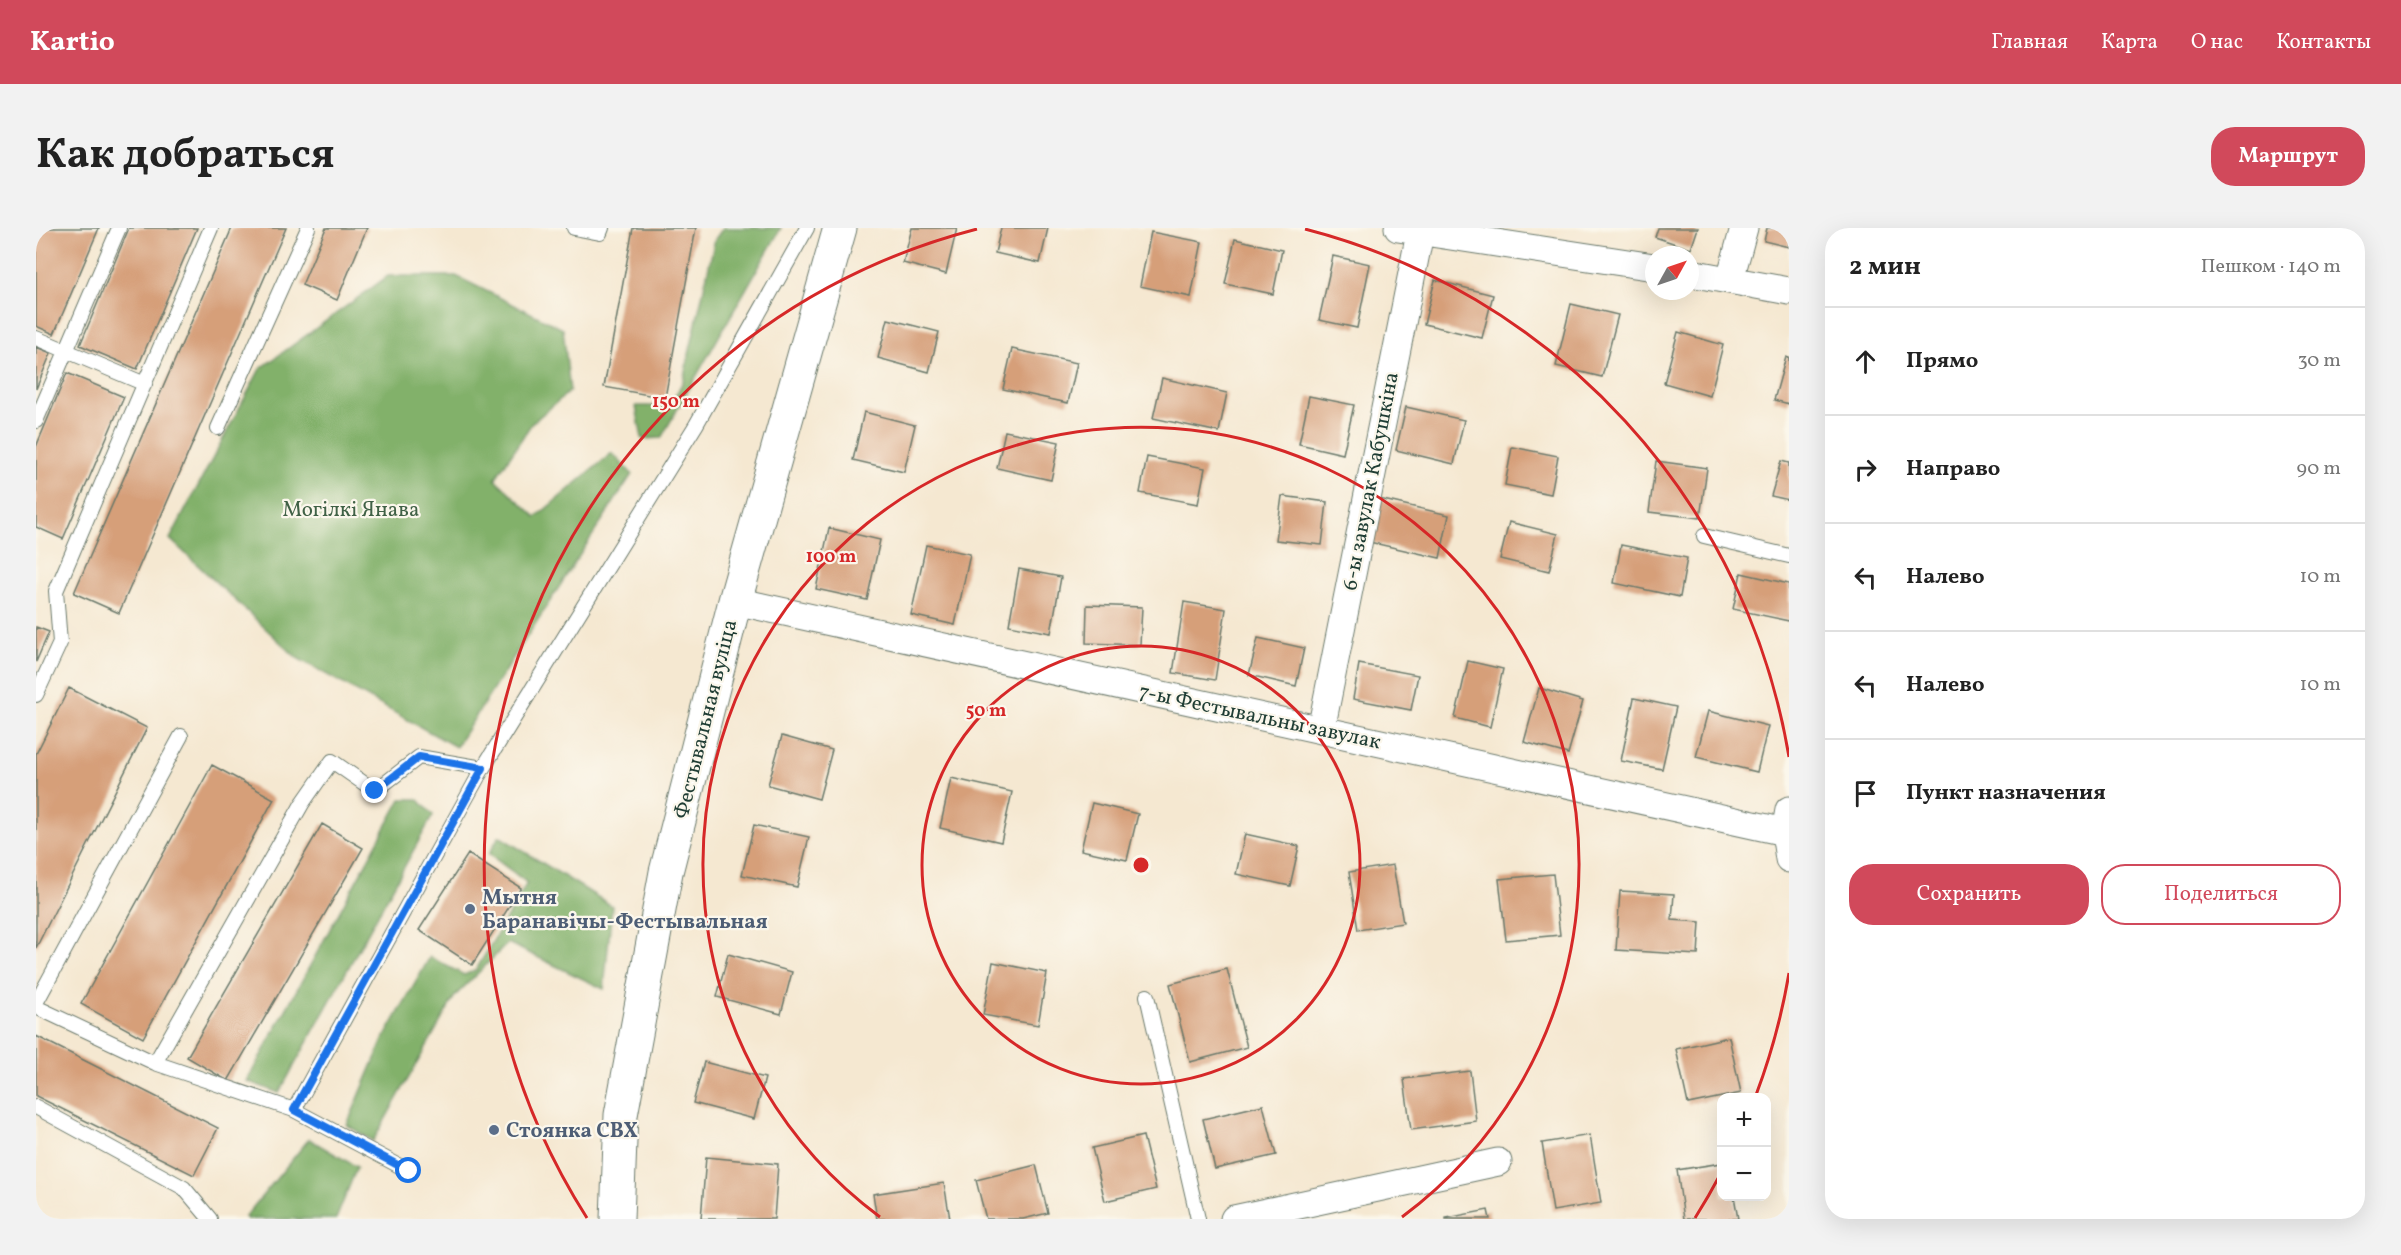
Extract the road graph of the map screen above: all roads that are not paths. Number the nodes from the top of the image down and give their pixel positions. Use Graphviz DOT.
graph roads {
  1 [pos="119,228"];
  2 [pos="211,228"];
  3 [pos="308,228"];
  4 [pos="574,228"];
  5 [pos="602,228"];
  6 [pos="807,228"];
  7 [pos="840,228"];
  8 [pos="1744,228"];
  9 [pos="1409,230"];
  10 [pos="1480,235"];
  11 [pos="1645,265"];
  12 [pos="1699,274"];
  13 [pos="1730,279"];
  14 [pos="1789,291"];
  15 [pos="36,338"];
  16 [pos="66,351"];
  17 [pos="145,384"];
  18 [pos="36,421"];
  19 [pos="218,428"];
  20 [pos="1704,536"];
  21 [pos="1789,556"];
  22 [pos="735,601"];
  23 [pos="36,695"];
  24 [pos="1321,730"];
  25 [pos="181,736"];
  26 [pos="483,768"];
  27 [pos="1787,821"];
  28 [pos="1789,859"];
  29 [pos="1147,996"];
  30 [pos="36,1005"];
  31 [pos="155,1063"];
  32 [pos="36,1107"];
  33 [pos="294,1110"];
  34 [pos="1498,1162"];
  35 [pos="409,1171"];
  36 [pos="210,1219"];
  37 [pos="617,1219"];
  38 [pos="1198,1219"];
  39 [pos="1234,1219"];
  1 -- 16 [label="lane"];
  2 -- 17 [label="lane"];
  3 -- 19 [label="lane"];
  4 -- 5 [label="lane"];
  6 -- 26 [label="lane"];
  7 -- 22 [label="street, Фестывальная вуліца"];
  8 -- 13 [label="street"];
  9 -- 10 [label="street"];
  9 -- 24 [label="street, 6-ы завулак Кабушкіна"];
  10 -- 11 [label="street"];
  12 -- 13 [label="street"];
  13 -- 14 [label="street"];
  15 -- 16 [label="lane"];
  16 -- 17 [label="lane"];
  16 -- 18 [label="lane"];
  17 -- 23 [label="lane"];
  20 -- 21 [label="lane"];
  22 -- 24 [label="street, 7-ы Фестывальны завулак"];
  22 -- 37 [label="street, Фестывальная вуліца"];
  24 -- 27 [label="street, 7-ы Фестывальны завулак"];
  25 -- 30 [label="lane"];
  26 -- 31 [label="lane"];
  26 -- 33 [label="lane"];
  27 -- 28 [label="street"];
  29 -- 38 [label="lane"];
  30 -- 31 [label="lane"];
  31 -- 33 [label="lane"];
  32 -- 36 [label="lane"];
  33 -- 35 [label="lane"];
  34 -- 39 [label="street"];
}
